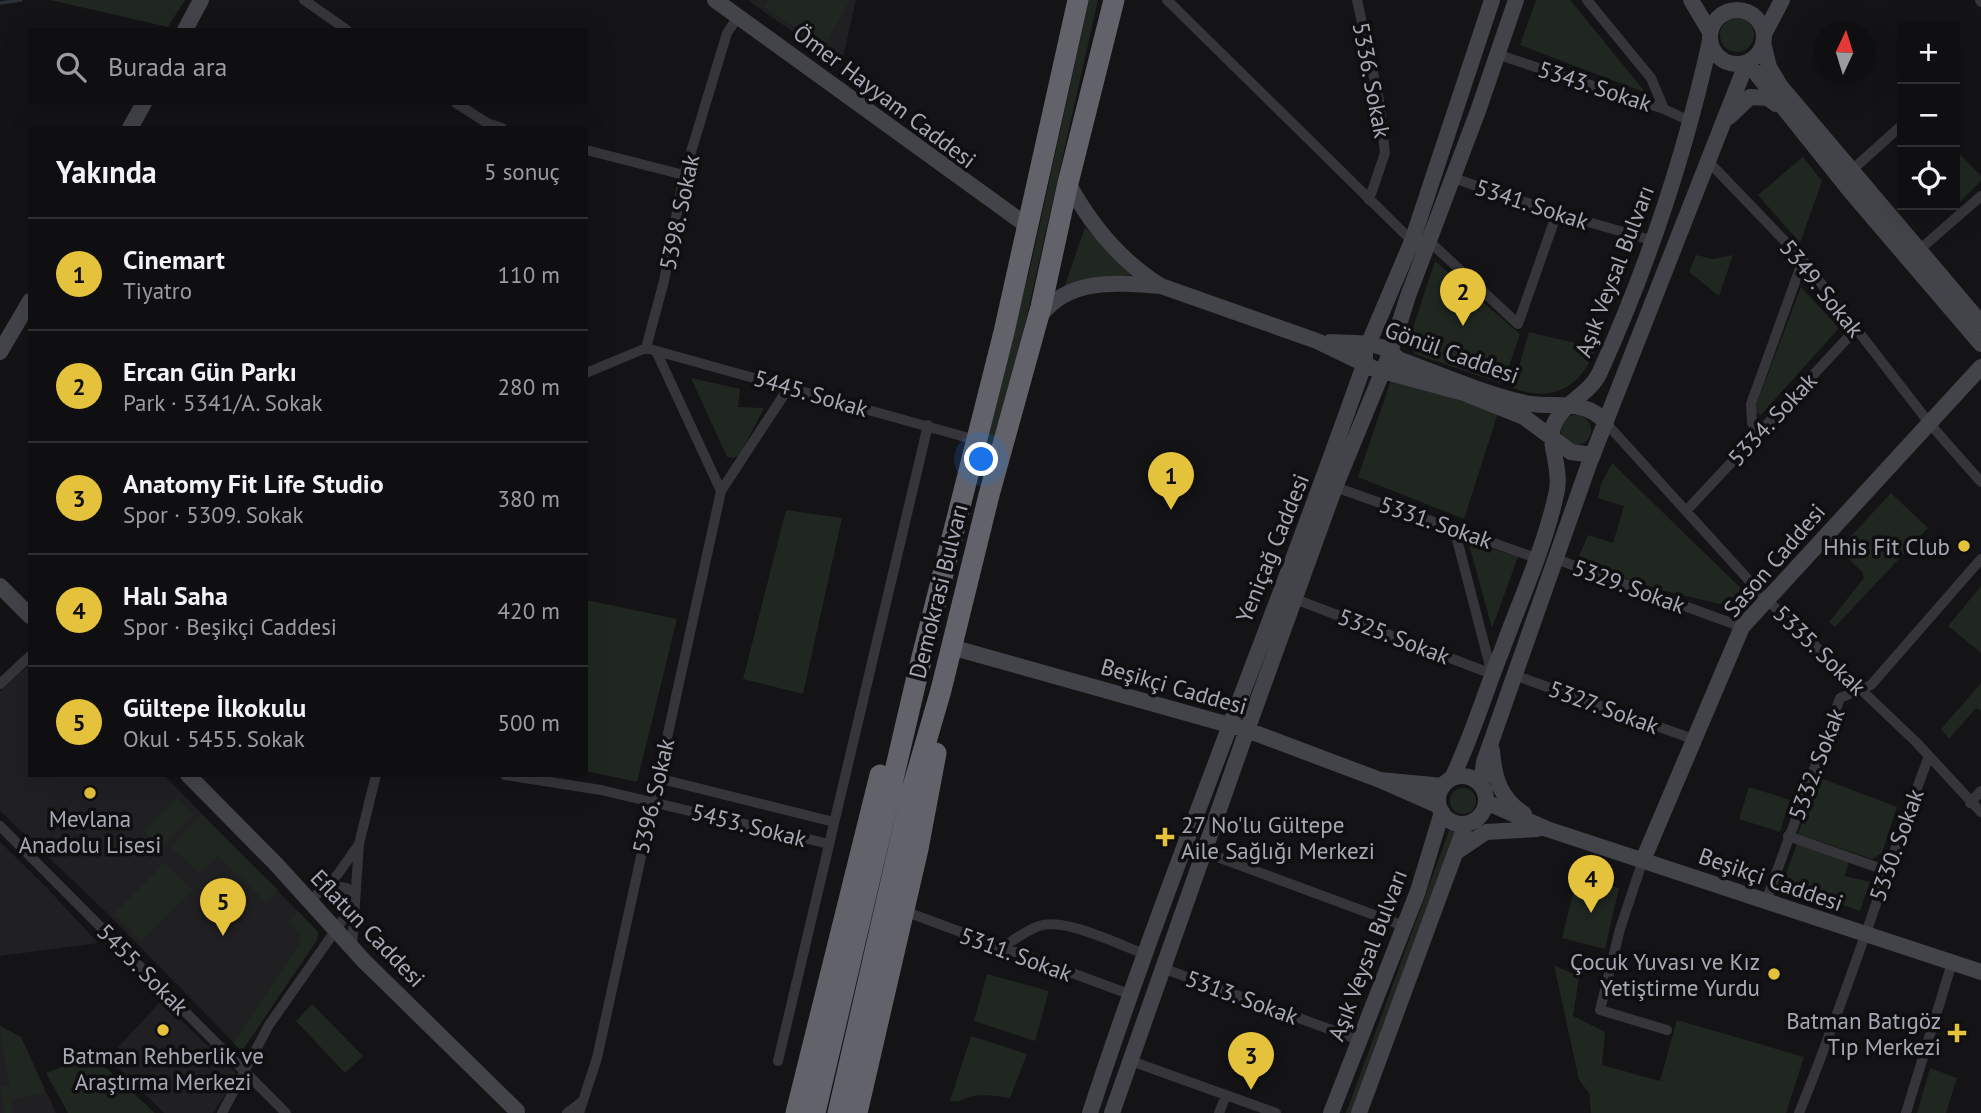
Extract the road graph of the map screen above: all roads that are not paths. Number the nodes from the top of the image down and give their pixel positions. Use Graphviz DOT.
graph roads {
  1 [pos="201,0"];
  2 [pos="304,0"];
  3 [pos="715,0"];
  4 [pos="1077,0"];
  5 [pos="1114,0"];
  6 [pos="1167,0"];
  7 [pos="1357,0"];
  8 [pos="1493,0"];
  9 [pos="1516,0"];
  10 [pos="1587,0"];
  11 [pos="1691,0"];
  12 [pos="1782,0"];
  13 [pos="1728,6"];
  14 [pos="738,17"];
  15 [pos="186,28"];
  16 [pos="344,28"];
  17 [pos="1710,37"];
  18 [pos="1764,39"];
  19 [pos="1496,54"];
  20 [pos="1747,62"];
  21 [pos="143,105"];
  22 [pos="459,105"];
  23 [pos="1664,109"];
  24 [pos="1786,111"];
  25 [pos="1692,122"];
  26 [pos="485,125"];
  27 [pos="131,126"];
  28 [pos="1718,130"];
  29 [pos="1897,130"];
  30 [pos="588,151"];
  31 [pos="1706,159"];
  32 [pos="1852,170"];
  33 [pos="684,175"];
  34 [pos="1453,178"];
  35 [pos="1068,183"];
  36 [pos="1981,196"];
  37 [pos="1369,200"];
  38 [pos="1557,213"];
  39 [pos="1029,227"];
  40 [pos="1651,240"];
  41 [pos="1412,241"];
  42 [pos="1429,241"];
  43 [pos="1919,250"];
  44 [pos="1803,260"];
  45 [pos="1161,286"];
  46 [pos="28,304"];
  47 [pos="1037,320"];
  48 [pos="1981,323"];
  49 [pos="1856,329"];
  50 [pos="1317,341"];
  51 [pos="1981,344"];
  52 [pos="1369,345"];
  53 [pos="1390,349"];
  54 [pos="651,350"];
  55 [pos="0,352"];
  56 [pos="1365,362"];
  57 [pos="1981,367"];
  58 [pos="1382,369"];
  59 [pos="588,372"];
  60 [pos="789,387"];
  61 [pos="1567,406"];
  62 [pos="1606,423"];
  63 [pos="1930,424"];
  64 [pos="928,425"];
  65 [pos="1759,432"];
  66 [pos="1551,438"];
  67 [pos="976,440"];
  68 [pos="1593,455"];
  69 [pos="1981,482"];
  70 [pos="1335,486"];
  71 [pos="721,491"];
  72 [pos="1687,510"];
  73 [pos="1454,528"];
  74 [pos="1536,558"];
  75 [pos="1556,559"];
  76 [pos="1981,559"];
  77 [pos="0,586"];
  78 [pos="1765,598"];
  79 [pos="1294,599"];
  80 [pos="28,614"];
  81 [pos="1742,627"];
  82 [pos="951,647"];
  83 [pos="28,658"];
  84 [pos="1492,674"];
  85 [pos="1514,675"];
  86 [pos="916,681"];
  87 [pos="0,684"];
  88 [pos="1862,689"];
  89 [pos="942,690"];
  90 [pos="1228,724"];
  91 [pos="1247,730"];
  92 [pos="1693,739"];
  93 [pos="1492,740"];
  94 [pos="1929,756"];
  95 [pos="190,777"];
  96 [pos="376,777"];
  97 [pos="516,777"];
  98 [pos="657,778"];
  99 [pos="1380,780"];
  100 [pos="1447,782"];
  101 [pos="1481,785"];
  102 [pos="1981,791"];
  103 [pos="652,801"];
  104 [pos="1486,802"];
  105 [pos="1970,803"];
  106 [pos="1440,809"];
  107 [pos="1981,812"];
  108 [pos="1472,821"];
  109 [pos="834,822"];
  110 [pos="0,826"];
  111 [pos="1547,829"];
  112 [pos="1788,836"];
  113 [pos="359,844"];
  114 [pos="829,844"];
  115 [pos="1204,852"];
  116 [pos="1454,854"];
  117 [pos="1643,860"];
  118 [pos="1885,870"];
  119 [pos="324,885"];
  120 [pos="1766,901"];
  121 [pos="309,902"];
  122 [pos="354,904"];
  123 [pos="904,911"];
  124 [pos="1404,926"];
  125 [pos="335,929"];
  126 [pos="1865,935"];
  127 [pos="352,947"];
  128 [pos="1000,948"];
  129 [pos="1145,954"];
  130 [pos="1952,963"];
  131 [pos="1165,969"];
  132 [pos="1981,972"];
  133 [pos="1129,994"];
  134 [pos="1667,1030"];
  135 [pos="1359,1040"];
  136 [pos="1131,1060"];
  137 [pos="778,1061"];
  138 [pos="245,1070"];
  139 [pos="1226,1096"];
  140 [pos="583,1101"];
  141 [pos="519,1112"];
  142 [pos="222,1113"];
  143 [pos="286,1113"];
  144 [pos="567,1113"];
  145 [pos="579,1113"];
  146 [pos="796,1113"];
  147 [pos="815,1113"];
  148 [pos="838,1113"];
  149 [pos="857,1113"];
  150 [pos="1090,1113"];
  151 [pos="1112,1113"];
  152 [pos="1219,1113"];
  153 [pos="1276,1113"];
  154 [pos="1331,1113"];
  155 [pos="1359,1113"];
  156 [pos="1799,1113"];
  157 [pos="1906,1113"];
  1 -- 15 [label="street"];
  2 -- 16 [label="street"];
  3 -- 14 [label="street, Ömer Hayyam Caddesi"];
  4 -- 39 [label="highway, Demokrasi Bulvarı"];
  5 -- 35 [label="highway, Demokrasi Bulvarı"];
  6 -- 37 [label="street"];
  7 -- 37 [label="street, 5336. Sokak"];
  8 -- 41 [label="street, Yeniçağ Caddesi"];
  9 -- 19 [label="street, Yeniçağ Caddesi"];
  10 -- 23 [label="street"];
  11 -- 17 [label="street"];
  12 -- 18 [label="street"];
  13 -- 17 [label="street"];
  13 -- 18 [label="street"];
  14 -- 33 [label="street, 5398. Sokak"];
  14 -- 39 [label="street, Ömer Hayyam Caddesi"];
  17 -- 20 [label="street"];
  17 -- 25 [label="street, Aşık Veysal Bulvarı"];
  18 -- 20 [label="street"];
  18 -- 32 [label="street"];
  19 -- 23 [label="street, 5343. Sokak"];
  19 -- 34 [label="street, Yeniçağ Caddesi"];
  20 -- 24 [label="street"];
  20 -- 28 [label="street, Aşık Veysal Bulvarı"];
  21 -- 27 [label="street"];
  22 -- 26 [label="street"];
  23 -- 25 [label="street, 5343. Sokak"];
  24 -- 28 [label="street"];
  24 -- 51 [label="street"];
  25 -- 40 [label="street, Aşık Veysal Bulvarı"];
  28 -- 31 [label="street, Aşık Veysal Bulvarı"];
  29 -- 32 [label="street"];
  30 -- 33 [label="street"];
  31 -- 44 [label="street, 5349. Sokak"];
  31 -- 62 [label="street, Aşık Veysal Bulvarı"];
  32 -- 43 [label="street"];
  33 -- 54 [label="street, 5398. Sokak"];
  34 -- 38 [label="street, 5341. Sokak"];
  34 -- 42 [label="street, Yeniçağ Caddesi"];
  35 -- 45 [label="street"];
  35 -- 47 [label="highway, Demokrasi Bulvarı"];
  36 -- 43 [label="street"];
  37 -- 41 [label="street"];
  38 -- 40 [label="street, 5341. Sokak"];
  38 -- 42 [label="street"];
  39 -- 67 [label="highway, Demokrasi Bulvarı"];
  40 -- 61 [label="street, Aşık Veysal Bulvarı"];
  41 -- 52 [label="street, Yeniçağ Caddesi"];
  42 -- 53 [label="street, Yeniçağ Caddesi"];
  43 -- 48 [label="street"];
  44 -- 49 [label="street, 5349. Sokak"];
  44 -- 65 [label="street"];
  45 -- 47 [label="street"];
  45 -- 50 [label="street, Gönül Caddesi"];
  46 -- 55 [label="street"];
  47 -- 82 [label="highway, Demokrasi Bulvarı"];
  49 -- 63 [label="street, 5349. Sokak"];
  49 -- 65 [label="street, 5334. Sokak"];
  50 -- 52 [label="street, Gönül Caddesi"];
  50 -- 56 [label="street, Gönül Caddesi"];
  52 -- 53 [label="street, Gönül Caddesi"];
  52 -- 56 [label="street, Yeniçağ Caddesi"];
  53 -- 58 [label="street, Yeniçağ Caddesi"];
  53 -- 61 [label="street, Gönül Caddesi"];
  54 -- 59 [label="street"];
  54 -- 60 [label="street, 5445. Sokak"];
  54 -- 71 [label="street"];
  56 -- 58 [label="street, Gönül Caddesi"];
  56 -- 90 [label="street, Yeniçağ Caddesi"];
  57 -- 63 [label="street, Sason Caddesi"];
  58 -- 66 [label="street, Gönül Caddesi"];
  58 -- 70 [label="street, Yeniçağ Caddesi"];
  60 -- 64 [label="street, 5445. Sokak"];
  60 -- 71 [label="street"];
  61 -- 62 [label="street, Gönül Caddesi"];
  61 -- 66 [label="street, Aşık Veysal Bulvarı"];
  62 -- 68 [label="street, Aşık Veysal Bulvarı"];
  62 -- 72 [label="street, 5335. Sokak"];
  63 -- 69 [label="street, 5349. Sokak"];
  63 -- 78 [label="street, Sason Caddesi"];
  64 -- 67 [label="street, 5445. Sokak"];
  64 -- 109 [label="street"];
  65 -- 72 [label="street, 5334. Sokak"];
  66 -- 68 [label="street, Gönül Caddesi"];
  66 -- 74 [label="street, Aşık Veysal Bulvarı"];
  67 -- 86 [label="highway, Demokrasi Bulvarı"];
  68 -- 75 [label="street, Aşık Veysal Bulvarı"];
  70 -- 73 [label="street, 5331. Sokak"];
  70 -- 79 [label="street, Yeniçağ Caddesi"];
  71 -- 98 [label="street, 5396. Sokak"];
  72 -- 78 [label="street, 5335. Sokak"];
  73 -- 74 [label="street, 5331. Sokak"];
  73 -- 84 [label="street"];
  74 -- 84 [label="street, Aşık Veysal Bulvarı"];
  75 -- 81 [label="street, 5329. Sokak"];
  75 -- 85 [label="street, Aşık Veysal Bulvarı"];
  76 -- 88 [label="street, 5332. Sokak"];
  77 -- 80 [label="street"];
  78 -- 81 [label="street, Sason Caddesi"];
  78 -- 88 [label="street, 5335. Sokak"];
  79 -- 84 [label="street, 5325. Sokak"];
  79 -- 91 [label="street, Yeniçağ Caddesi"];
  81 -- 92 [label="street, Sason Caddesi"];
  82 -- 89 [label="highway, Demokrasi Bulvarı"];
  82 -- 90 [label="street, Beşikçi Caddesi"];
  83 -- 87 [label="street"];
  84 -- 100 [label="street, Aşık Veysal Bulvarı"];
  85 -- 92 [label="street, 5327. Sokak"];
  85 -- 93 [label="street, Aşık Veysal Bulvarı"];
  86 -- 146 [label="highway"];
  86 -- 147 [label="highway, Demokrasi Bulvarı"];
  88 -- 94 [label="street, 5335. Sokak"];
  88 -- 112 [label="street, 5332. Sokak"];
  89 -- 123 [label="highway"];
  89 -- 148 [label="highway, Demokrasi Bulvarı"];
  90 -- 91 [label="street, Beşikçi Caddesi"];
  90 -- 129 [label="street, Yeniçağ Caddesi"];
  91 -- 99 [label="street, Beşikçi Caddesi"];
  91 -- 115 [label="street, Yeniçağ Caddesi"];
  92 -- 117 [label="street, Sason Caddesi"];
  93 -- 101 [label="street, Aşık Veysal Bulvarı"];
  93 -- 111 [label="street"];
  94 -- 105 [label="street, 5335. Sokak"];
  94 -- 118 [label="street, 5330. Sokak"];
  95 -- 121 [label="street, Eflatun Caddesi"];
  96 -- 113 [label="street"];
  97 -- 103 [label="street, 5453. Sokak"];
  98 -- 103 [label="street, 5396. Sokak"];
  98 -- 109 [label="street"];
  99 -- 100 [label="street, Beşikçi Caddesi"];
  99 -- 106 [label="street, Beşikçi Caddesi"];
  100 -- 101 [label="street"];
  100 -- 106 [label="street, Aşık Veysal Bulvarı"];
  101 -- 104 [label="street"];
  102 -- 105 [label="street"];
  103 -- 114 [label="street, 5453. Sokak"];
  103 -- 140 [label="street, 5396. Sokak"];
  104 -- 108 [label="street, Aşık Veysal Bulvarı"];
  104 -- 111 [label="street, Beşikçi Caddesi"];
  105 -- 107 [label="street, 5335. Sokak"];
  106 -- 108 [label="street"];
  106 -- 124 [label="street, Aşık Veysal Bulvarı"];
  108 -- 111 [label="street, Beşikçi Caddesi"];
  108 -- 116 [label="street, Aşık Veysal Bulvarı"];
  109 -- 114 [label="street"];
  110 -- 138 [label="street, 5455. Sokak"];
  111 -- 116 [label="street"];
  111 -- 117 [label="street, Beşikçi Caddesi"];
  112 -- 118 [label="street"];
  112 -- 120 [label="street, 5332. Sokak"];
  113 -- 119 [label="street"];
  113 -- 122 [label="street"];
  114 -- 137 [label="street"];
  115 -- 124 [label="street"];
  115 -- 131 [label="street, Yeniçağ Caddesi"];
  116 -- 155 [label="street, Aşık Veysal Bulvarı"];
  117 -- 120 [label="street, Beşikçi Caddesi"];
  117 -- 134 [label="street"];
  118 -- 126 [label="street, 5330. Sokak"];
  119 -- 121 [label="street"];
  119 -- 122 [label="street"];
  120 -- 126 [label="street, Beşikçi Caddesi"];
  121 -- 125 [label="street, Eflatun Caddesi"];
  122 -- 125 [label="street"];
  122 -- 127 [label="street"];
  123 -- 128 [label="street, 5311. Sokak"];
  123 -- 149 [label="highway"];
  124 -- 135 [label="street, Aşık Veysal Bulvarı"];
  125 -- 127 [label="street, Eflatun Caddesi"];
  125 -- 138 [label="street"];
  126 -- 130 [label="street, Beşikçi Caddesi"];
  126 -- 156 [label="street, 5330. Sokak"];
  127 -- 141 [label="street, Eflatun Caddesi"];
  128 -- 129 [label="street"];
  128 -- 133 [label="street, 5311. Sokak"];
  129 -- 133 [label="street, Yeniçağ Caddesi"];
  130 -- 132 [label="street, Beşikçi Caddesi"];
  130 -- 157 [label="street"];
  131 -- 135 [label="street, 5313. Sokak"];
  131 -- 136 [label="street, Yeniçağ Caddesi"];
  133 -- 150 [label="street, Yeniçağ Caddesi"];
  135 -- 154 [label="street, Aşık Veysal Bulvarı"];
  136 -- 139 [label="street"];
  136 -- 151 [label="street, Yeniçağ Caddesi"];
  138 -- 142 [label="street"];
  138 -- 143 [label="street, 5455. Sokak"];
  139 -- 152 [label="street"];
  139 -- 153 [label="street"];
  140 -- 144 [label="street"];
  140 -- 145 [label="street, 5396. Sokak"];
}
